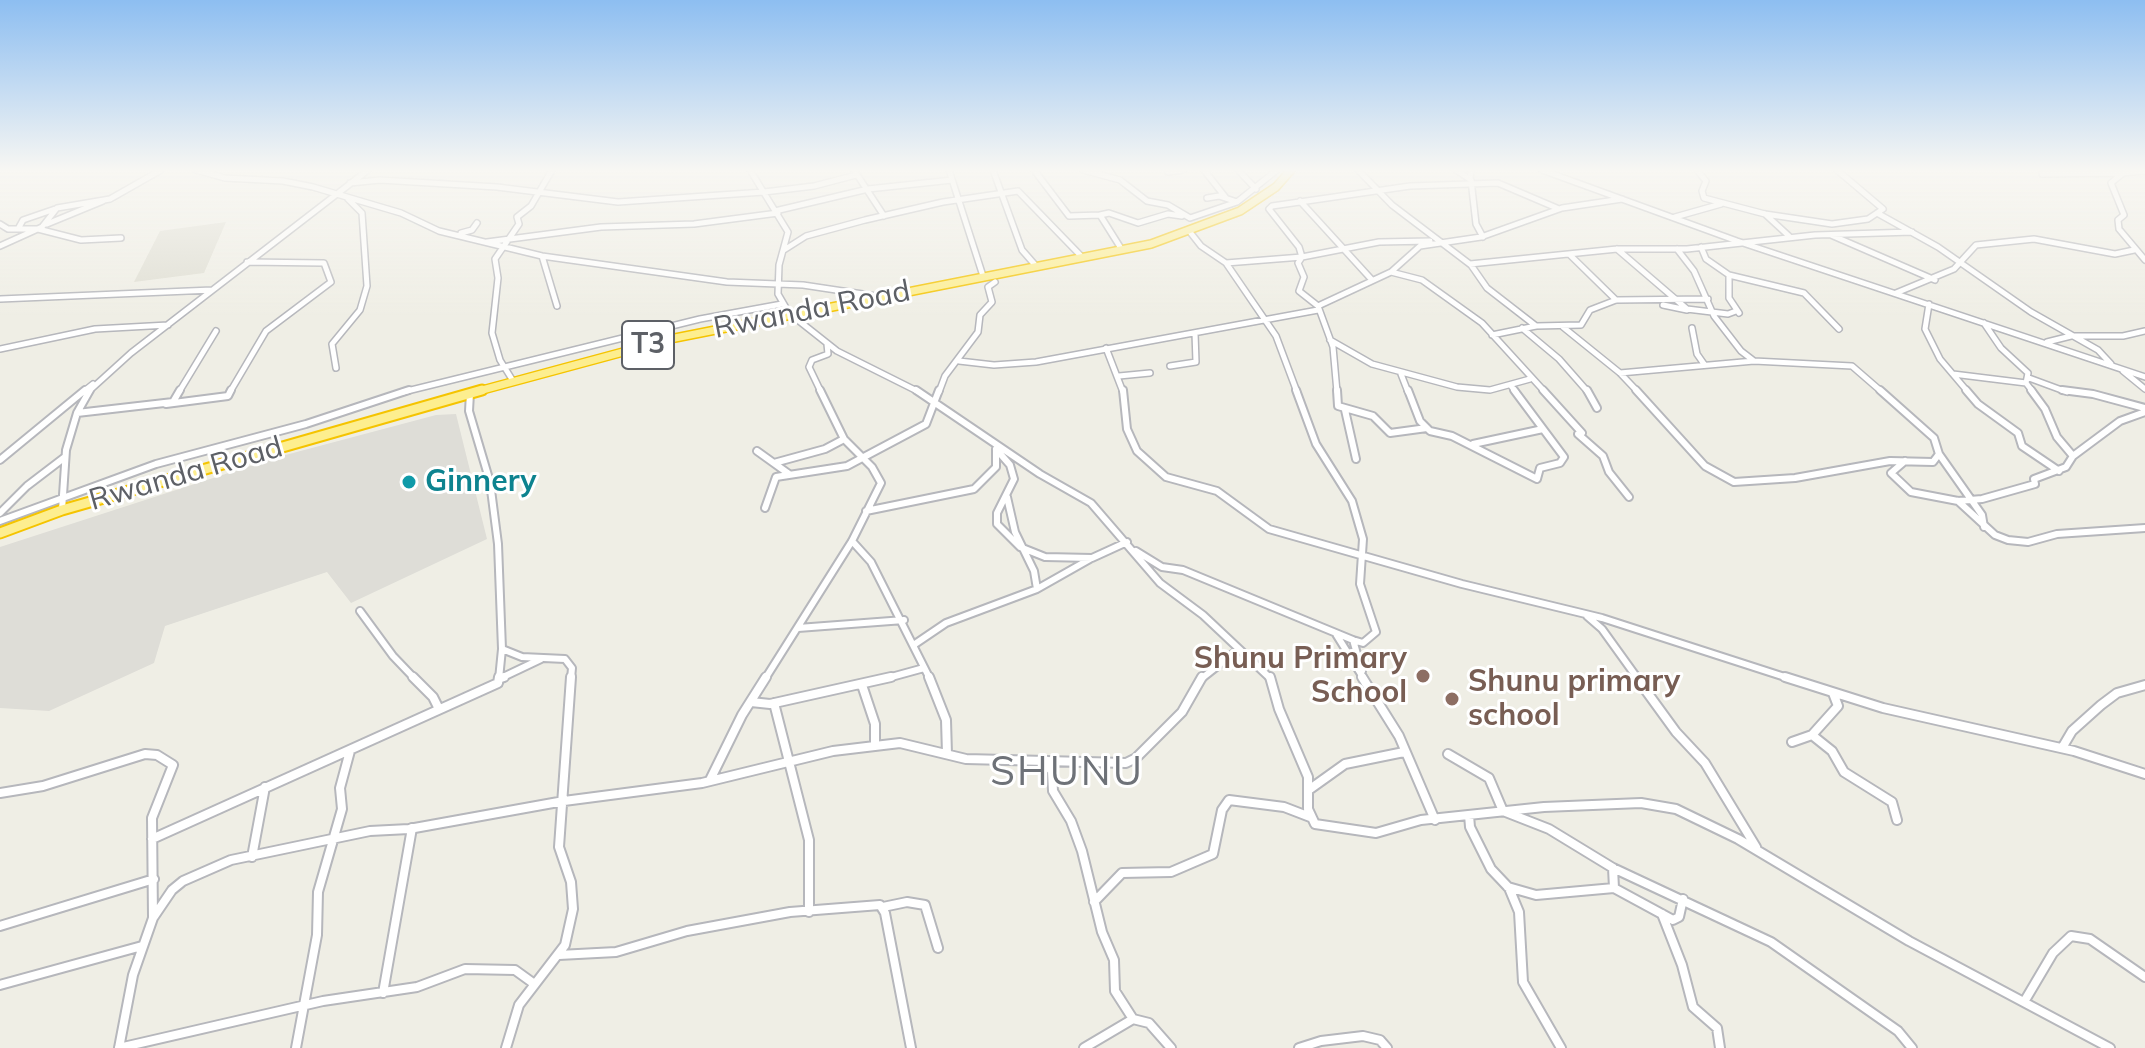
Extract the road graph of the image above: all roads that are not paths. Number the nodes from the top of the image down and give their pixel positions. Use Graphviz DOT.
graph roads {
  1 [pos="26,219"];
  2 [pos="48,219"];
  3 [pos="60,219"];
  4 [pos="303,219"];
  5 [pos="362,219"];
  6 [pos="417,219"];
  7 [pos="518,219"];
  8 [pos="729,219"];
  9 [pos="780,219"];
  10 [pos="873,219"];
  11 [pos="965,219"];
  12 [pos="1012,219"];
  13 [pos="1046,219"];
  14 [pos="1102,219"];
  15 [pos="1126,219"];
  16 [pos="1152,219"];
  17 [pos="1198,219"];
  18 [pos="1222,219"];
  19 [pos="1277,219"];
  20 [pos="1318,219"];
  21 [pos="1411,219"];
  22 [pos="1475,219"];
  23 [pos="1532,219"];
  24 [pos="1680,219"];
  25 [pos="1770,219"];
  26 [pos="1791,219"];
  27 [pos="1858,219"];
  28 [pos="1888,219"];
  29 [pos="2119,219"];
  30 [pos="1218,221"];
  31 [pos="477,223"];
  32 [pos="1812,223"];
  33 [pos="0,224"];
  34 [pos="41,227"];
  35 [pos="18,229"];
  36 [pos="1190,232"];
  37 [pos="1912,232"];
  38 [pos="454,233"];
  39 [pos="1829,234"];
  40 [pos="1815,235"];
  41 [pos="1483,237"];
  42 [pos="1790,237"];
  43 [pos="121,238"];
  44 [pos="508,241"];
  45 [pos="1737,241"];
  46 [pos="1438,242"];
  47 [pos="481,243"];
  48 [pos="0,246"];
  49 [pos="1701,247"];
  50 [pos="503,248"];
  51 [pos="1617,249"];
  52 [pos="1677,249"];
  53 [pos="1122,250"];
  54 [pos="1343,250"];
  55 [pos="2134,250"];
  56 [pos="782,252"];
  57 [pos="1570,255"];
  58 [pos="542,256"];
  59 [pos="1082,257"];
  60 [pos="1302,257"];
  61 [pos="2145,260"];
  62 [pos="247,262"];
  63 [pos="1226,263"];
  64 [pos="1470,264"];
  65 [pos="1961,264"];
  66 [pos="1036,266"];
  67 [pos="778,272"];
  68 [pos="1391,272"];
  69 [pos="1729,275"];
  70 [pos="983,276"];
  71 [pos="1372,280"];
  72 [pos="1935,280"];
  73 [pos="995,282"];
  74 [pos="769,285"];
  75 [pos="779,285"];
  76 [pos="213,290"];
  77 [pos="839,292"];
  78 [pos="1896,293"];
  79 [pos="876,296"];
  80 [pos="0,299"];
  81 [pos="1708,299"];
  82 [pos="1616,300"];
  83 [pos="1678,301"];
  84 [pos="846,302"];
  85 [pos="1656,302"];
  86 [pos="782,304"];
  87 [pos="1929,304"];
  88 [pos="557,306"];
  89 [pos="1318,308"];
  90 [pos="1688,310"];
  91 [pos="789,313"];
  92 [pos="1712,313"];
  93 [pos="1266,320"];
  94 [pos="1984,323"];
  95 [pos="168,325"];
  96 [pos="1536,326"];
  97 [pos="1563,327"];
  98 [pos="1522,328"];
  99 [pos="1692,328"];
  100 [pos="1839,329"];
  101 [pos="216,331"];
  102 [pos="2145,331"];
  103 [pos="1195,333"];
  104 [pos="1492,335"];
  105 [pos="2071,336"];
  106 [pos="1330,340"];
  107 [pos="2047,342"];
  108 [pos="827,344"];
  109 [pos="1106,348"];
  110 [pos="0,349"];
  111 [pos="959,361"];
  112 [pos="1754,361"];
  113 [pos="1704,364"];
  114 [pos="1170,366"];
  115 [pos="2115,367"];
  116 [pos="336,368"];
  117 [pos="505,368"];
  118 [pos="1150,373"];
  119 [pos="1620,373"];
  120 [pos="1401,374"];
  121 [pos="1953,374"];
  122 [pos="1119,376"];
  123 [pos="2145,377"];
  124 [pos="102,379"];
  125 [pos="1530,379"];
  126 [pos="2028,380"];
  127 [pos="513,381"];
  128 [pos="1511,386"];
  129 [pos="2145,389"];
  130 [pos="470,393"];
  131 [pos="166,404"];
  132 [pos="366,404"];
  133 [pos="934,406"];
  134 [pos="1597,408"];
  135 [pos="1345,410"];
  136 [pos="2145,410"];
  137 [pos="77,413"];
  138 [pos="368,421"];
  139 [pos="1427,428"];
  140 [pos="1543,429"];
  141 [pos="844,439"];
  142 [pos="1470,444"];
  143 [pos="996,445"];
  144 [pos="757,451"];
  145 [pos="1939,454"];
  146 [pos="2073,456"];
  147 [pos="65,457"];
  148 [pos="860,457"];
  149 [pos="1356,459"];
  150 [pos="0,460"];
  151 [pos="1905,461"];
  152 [pos="774,463"];
  153 [pos="2059,471"];
  154 [pos="789,474"];
  155 [pos="1007,497"];
  156 [pos="1629,497"];
  157 [pos="60,498"];
  158 [pos="1958,501"];
  159 [pos="1972,501"];
  160 [pos="765,508"];
  161 [pos="62,510"];
  162 [pos="866,511"];
  163 [pos="0,513"];
  164 [pos="0,521"];
  165 [pos="1984,527"];
  166 [pos="2145,528"];
  167 [pos="0,533"];
  168 [pos="852,541"];
  169 [pos="1127,542"];
  170 [pos="1020,547"];
  171 [pos="1135,551"];
  172 [pos="1363,553"];
  173 [pos="1092,558"];
  174 [pos="1037,589"];
  175 [pos="360,611"];
  176 [pos="1582,612"];
  177 [pos="904,620"];
  178 [pos="798,628"];
  179 [pos="1336,633"];
  180 [pos="1353,640"];
  181 [pos="915,644"];
  182 [pos="502,649"];
  183 [pos="1239,649"];
  184 [pos="543,659"];
  185 [pos="924,668"];
  186 [pos="1362,672"];
  187 [pos="501,678"];
  188 [pos="862,685"];
  189 [pos="2145,685"];
  190 [pos="1833,693"];
  191 [pos="751,702"];
  192 [pos="774,703"];
  193 [pos="439,709"];
  194 [pos="1812,735"];
  195 [pos="1792,742"];
  196 [pos="875,744"];
  197 [pos="2062,748"];
  198 [pos="350,751"];
  199 [pos="1404,752"];
  200 [pos="947,754"];
  201 [pos="1448,754"];
  202 [pos="789,760"];
  203 [pos="1044,763"];
  204 [pos="2145,774"];
  205 [pos="710,780"];
  206 [pos="265,787"];
  207 [pos="1310,789"];
  208 [pos="0,793"];
  209 [pos="564,801"];
  210 [pos="1503,811"];
  211 [pos="1469,815"];
  212 [pos="1310,817"];
  213 [pos="1435,820"];
  214 [pos="1897,820"];
  215 [pos="412,828"];
  216 [pos="152,839"];
  217 [pos="334,840"];
  218 [pos="1758,850"];
  219 [pos="252,857"];
  220 [pos="1613,868"];
  221 [pos="154,879"];
  222 [pos="1507,887"];
  223 [pos="1614,888"];
  224 [pos="172,890"];
  225 [pos="154,895"];
  226 [pos="1683,899"];
  227 [pos="1094,902"];
  228 [pos="883,907"];
  229 [pos="809,912"];
  230 [pos="1662,914"];
  231 [pos="153,918"];
  232 [pos="0,926"];
  233 [pos="142,946"];
  234 [pos="938,948"];
  235 [pos="559,955"];
  236 [pos="2145,977"];
  237 [pos="533,983"];
  238 [pos="0,985"];
  239 [pos="383,993"];
  240 [pos="2024,1002"];
  241 [pos="302,1006"];
  242 [pos="1133,1019"];
  243 [pos="119,1048"];
  244 [pos="296,1048"];
  245 [pos="506,1048"];
  246 [pos="911,1048"];
  247 [pos="1084,1048"];
  248 [pos="1171,1048"];
  249 [pos="1299,1048"];
  250 [pos="1387,1048"];
  251 [pos="1561,1048"];
  252 [pos="1720,1048"];
  253 [pos="1912,1048"];
  254 [pos="2110,1048"];
  1 -- 35 [label="street"];
  2 -- 34 [label="street"];
  3 -- 34 [label="street"];
  4 -- 62 [label="street"];
  5 -- 116 [label="street"];
  6 -- 38 [label="street"];
  7 -- 44 [label="street"];
  8 -- 44 [label="street"];
  9 -- 56 [label="street"];
  10 -- 56 [label="street"];
  11 -- 70 [label="street"];
  12 -- 66 [label="street"];
  13 -- 59 [label="street"];
  14 -- 53 [label="street"];
  15 -- 16 [label="street"];
  17 -- 30 [label="street"];
  18 -- 30 [label="highway, Rwanda Road / T3"];
  19 -- 60 [label="street"];
  20 -- 54 [label="street"];
  21 -- 46 [label="street"];
  22 -- 41 [label="street"];
  23 -- 41 [label="street"];
  24 -- 45 [label="street"];
  25 -- 42 [label="street"];
  26 -- 32 [label="street"];
  27 -- 32 [label="street"];
  28 -- 37 [label="street"];
  29 -- 55 [label="street"];
  30 -- 36 [label="highway, Rwanda Road / T3"];
  31 -- 38 [label="street"];
  32 -- 40 [label="street"];
  33 -- 35 [label="street"];
  34 -- 35 [label="street"];
  34 -- 43 [label="street"];
  34 -- 48 [label="street"];
  36 -- 53 [label="highway, Rwanda Road / T3"];
  36 -- 63 [label="street"];
  37 -- 39 [label="street"];
  37 -- 65 [label="street"];
  38 -- 47 [label="street"];
  39 -- 40 [label="street"];
  39 -- 72 [label="street"];
  40 -- 42 [label="street"];
  41 -- 46 [label="street"];
  42 -- 45 [label="street"];
  44 -- 47 [label="street"];
  44 -- 50 [label="street"];
  45 -- 49 [label="street"];
  45 -- 78 [label="street"];
  46 -- 54 [label="street"];
  46 -- 64 [label="street"];
  46 -- 68 [label="street"];
  47 -- 50 [label="street"];
  49 -- 52 [label="street"];
  49 -- 69 [label="street"];
  50 -- 58 [label="street"];
  50 -- 117 [label="street"];
  51 -- 52 [label="street"];
  51 -- 57 [label="street"];
  51 -- 83 [label="street"];
  52 -- 81 [label="street"];
  53 -- 59 [label="highway, Rwanda Road / T3"];
  54 -- 60 [label="street"];
  54 -- 71 [label="street"];
  55 -- 61 [label="street"];
  55 -- 65 [label="street"];
  56 -- 67 [label="street"];
  57 -- 64 [label="street"];
  57 -- 82 [label="street"];
  58 -- 74 [label="street"];
  58 -- 88 [label="street"];
  59 -- 66 [label="highway, Rwanda Road / T3"];
  60 -- 63 [label="street"];
  60 -- 89 [label="street"];
  62 -- 76 [label="street"];
  62 -- 131 [label="street"];
  63 -- 93 [label="street"];
  64 -- 96 [label="street"];
  65 -- 72 [label="street"];
  65 -- 105 [label="street"];
  66 -- 70 [label="highway, Rwanda Road / T3"];
  67 -- 74 [label="street"];
  67 -- 75 [label="street"];
  68 -- 71 [label="street"];
  68 -- 104 [label="street"];
  69 -- 92 [label="street"];
  69 -- 100 [label="street"];
  70 -- 79 [label="highway, Rwanda Road / T3"];
  71 -- 89 [label="street"];
  72 -- 78 [label="street"];
  73 -- 111 [label="street"];
  74 -- 75 [label="street"];
  75 -- 77 [label="street"];
  75 -- 86 [label="street"];
  76 -- 80 [label="street"];
  76 -- 95 [label="street"];
  77 -- 79 [label="street"];
  77 -- 84 [label="street"];
  78 -- 87 [label="street"];
  79 -- 84 [label="highway, Rwanda Road / T3"];
  81 -- 83 [label="street"];
  81 -- 92 [label="street"];
  82 -- 85 [label="street"];
  82 -- 97 [label="street"];
  83 -- 85 [label="street"];
  83 -- 90 [label="street"];
  84 -- 91 [label="highway, Rwanda Road / T3"];
  85 -- 90 [label="street"];
  86 -- 91 [label="street"];
  86 -- 117 [label="street"];
  87 -- 94 [label="street"];
  87 -- 121 [label="street"];
  89 -- 93 [label="street"];
  89 -- 106 [label="street"];
  90 -- 92 [label="street"];
  91 -- 108 [label="street"];
  91 -- 127 [label="highway, Rwanda Road / T3"];
  92 -- 112 [label="street"];
  93 -- 103 [label="street"];
  93 -- 172 [label="street"];
  94 -- 107 [label="street"];
  94 -- 126 [label="street"];
  95 -- 110 [label="street"];
  95 -- 124 [label="street"];
  96 -- 97 [label="street"];
  96 -- 98 [label="street"];
  97 -- 119 [label="street"];
  98 -- 104 [label="street"];
  98 -- 134 [label="street"];
  99 -- 113 [label="street"];
  101 -- 131 [label="street"];
  102 -- 105 [label="street"];
  103 -- 109 [label="street"];
  103 -- 114 [label="street"];
  104 -- 125 [label="street"];
  105 -- 107 [label="street"];
  105 -- 115 [label="street"];
  106 -- 120 [label="street"];
  106 -- 135 [label="street"];
  107 -- 115 [label="street"];
  108 -- 133 [label="street"];
  108 -- 141 [label="street"];
  109 -- 111 [label="street"];
  109 -- 122 [label="street"];
  111 -- 133 [label="street"];
  112 -- 113 [label="street"];
  112 -- 145 [label="street"];
  113 -- 119 [label="street"];
  115 -- 123 [label="street"];
  115 -- 129 [label="street"];
  117 -- 127 [label="street"];
  117 -- 132 [label="street"];
  118 -- 122 [label="street"];
  119 -- 151 [label="street"];
  120 -- 128 [label="street"];
  120 -- 139 [label="street"];
  121 -- 126 [label="street"];
  121 -- 153 [label="street"];
  122 -- 172 [label="street"];
  124 -- 137 [label="street"];
  124 -- 150 [label="street"];
  125 -- 128 [label="street"];
  125 -- 156 [label="street"];
  126 -- 136 [label="street"];
  126 -- 146 [label="street"];
  127 -- 130 [label="highway, Rwanda Road / T3"];
  128 -- 140 [label="street"];
  130 -- 138 [label="highway, Rwanda Road / T3"];
  130 -- 182 [label="street"];
  131 -- 137 [label="street"];
  132 -- 138 [label="street"];
  132 -- 157 [label="street"];
  133 -- 143 [label="street"];
  133 -- 148 [label="street"];
  135 -- 139 [label="street"];
  135 -- 149 [label="street"];
  136 -- 146 [label="street"];
  137 -- 147 [label="street"];
  138 -- 161 [label="highway, Rwanda Road / T3"];
  139 -- 142 [label="street"];
  140 -- 142 [label="street"];
  140 -- 142 [label="street"];
  141 -- 148 [label="street"];
  141 -- 152 [label="street"];
  143 -- 155 [label="street"];
  143 -- 162 [label="street"];
  143 -- 169 [label="street"];
  144 -- 152 [label="street"];
  145 -- 151 [label="street"];
  145 -- 159 [label="street"];
  146 -- 153 [label="street"];
  147 -- 157 [label="street"];
  147 -- 163 [label="street"];
  148 -- 154 [label="street"];
  148 -- 162 [label="street"];
  151 -- 158 [label="street"];
  152 -- 154 [label="street"];
  153 -- 159 [label="street"];
  154 -- 160 [label="street"];
  155 -- 170 [label="street"];
  155 -- 170 [label="street"];
  157 -- 161 [label="street"];
  157 -- 164 [label="street"];
  158 -- 159 [label="street"];
  158 -- 165 [label="street"];
  159 -- 165 [label="street"];
  161 -- 167 [label="highway, Rwanda Road / T3"];
  162 -- 168 [label="street"];
  165 -- 166 [label="street"];
  168 -- 177 [label="street"];
  168 -- 178 [label="street"];
  169 -- 171 [label="street"];
  169 -- 173 [label="street"];
  170 -- 173 [label="street"];
  170 -- 174 [label="street"];
  171 -- 179 [label="street"];
  171 -- 183 [label="street"];
  172 -- 176 [label="street"];
  172 -- 180 [label="street"];
  173 -- 174 [label="street"];
  174 -- 181 [label="street"];
  175 -- 193 [label="street"];
  176 -- 190 [label="street"];
  176 -- 218 [label="street"];
  177 -- 178 [label="street"];
  177 -- 181 [label="street"];
  178 -- 191 [label="street"];
  179 -- 180 [label="street"];
  179 -- 186 [label="street"];
  180 -- 186 [label="street"];
  181 -- 185 [label="street"];
  182 -- 184 [label="street"];
  182 -- 187 [label="street"];
  183 -- 203 [label="street"];
  183 -- 207 [label="street"];
  184 -- 187 [label="street"];
  184 -- 209 [label="street"];
  185 -- 188 [label="street"];
  185 -- 200 [label="street"];
  186 -- 199 [label="street"];
  187 -- 193 [label="street"];
  188 -- 192 [label="street"];
  188 -- 196 [label="street"];
  189 -- 197 [label="street"];
  190 -- 194 [label="street"];
  190 -- 197 [label="street"];
  191 -- 192 [label="street"];
  191 -- 205 [label="street"];
  192 -- 202 [label="street"];
  193 -- 198 [label="street"];
  194 -- 195 [label="street"];
  194 -- 214 [label="street"];
  196 -- 200 [label="street"];
  196 -- 202 [label="street"];
  197 -- 204 [label="street"];
  198 -- 206 [label="street"];
  198 -- 217 [label="street"];
  199 -- 207 [label="street"];
  199 -- 213 [label="street"];
  200 -- 203 [label="street"];
  201 -- 210 [label="street"];
  202 -- 205 [label="street"];
  202 -- 229 [label="street"];
  203 -- 227 [label="street"];
  205 -- 209 [label="street"];
  206 -- 216 [label="street"];
  206 -- 219 [label="street"];
  207 -- 212 [label="street"];
  208 -- 216 [label="street"];
  209 -- 215 [label="street"];
  209 -- 235 [label="street"];
  210 -- 211 [label="street"];
  210 -- 218 [label="street"];
  210 -- 220 [label="street"];
  211 -- 213 [label="street"];
  211 -- 222 [label="street"];
  212 -- 213 [label="street"];
  212 -- 227 [label="street"];
  215 -- 217 [label="street"];
  215 -- 239 [label="street"];
  216 -- 221 [label="street"];
  217 -- 219 [label="street"];
  217 -- 241 [label="street"];
  218 -- 240 [label="street"];
  219 -- 224 [label="street"];
  220 -- 223 [label="street"];
  220 -- 226 [label="street"];
  221 -- 225 [label="street"];
  221 -- 232 [label="street"];
  222 -- 223 [label="street"];
  222 -- 251 [label="street"];
  223 -- 230 [label="street"];
  224 -- 225 [label="street"];
  224 -- 231 [label="street"];
  225 -- 231 [label="street"];
  226 -- 230 [label="street"];
  226 -- 253 [label="street"];
  227 -- 242 [label="street"];
  228 -- 229 [label="street"];
  228 -- 234 [label="street"];
  228 -- 246 [label="street"];
  229 -- 235 [label="street"];
  230 -- 252 [label="street"];
  231 -- 233 [label="street"];
  233 -- 238 [label="street"];
  233 -- 243 [label="street"];
  235 -- 237 [label="street"];
  236 -- 240 [label="street"];
  237 -- 239 [label="street"];
  237 -- 245 [label="street"];
  239 -- 241 [label="street"];
  240 -- 254 [label="street"];
  241 -- 243 [label="street"];
  241 -- 244 [label="street"];
  242 -- 247 [label="street"];
  242 -- 248 [label="street"];
  249 -- 250 [label="street"];
}
